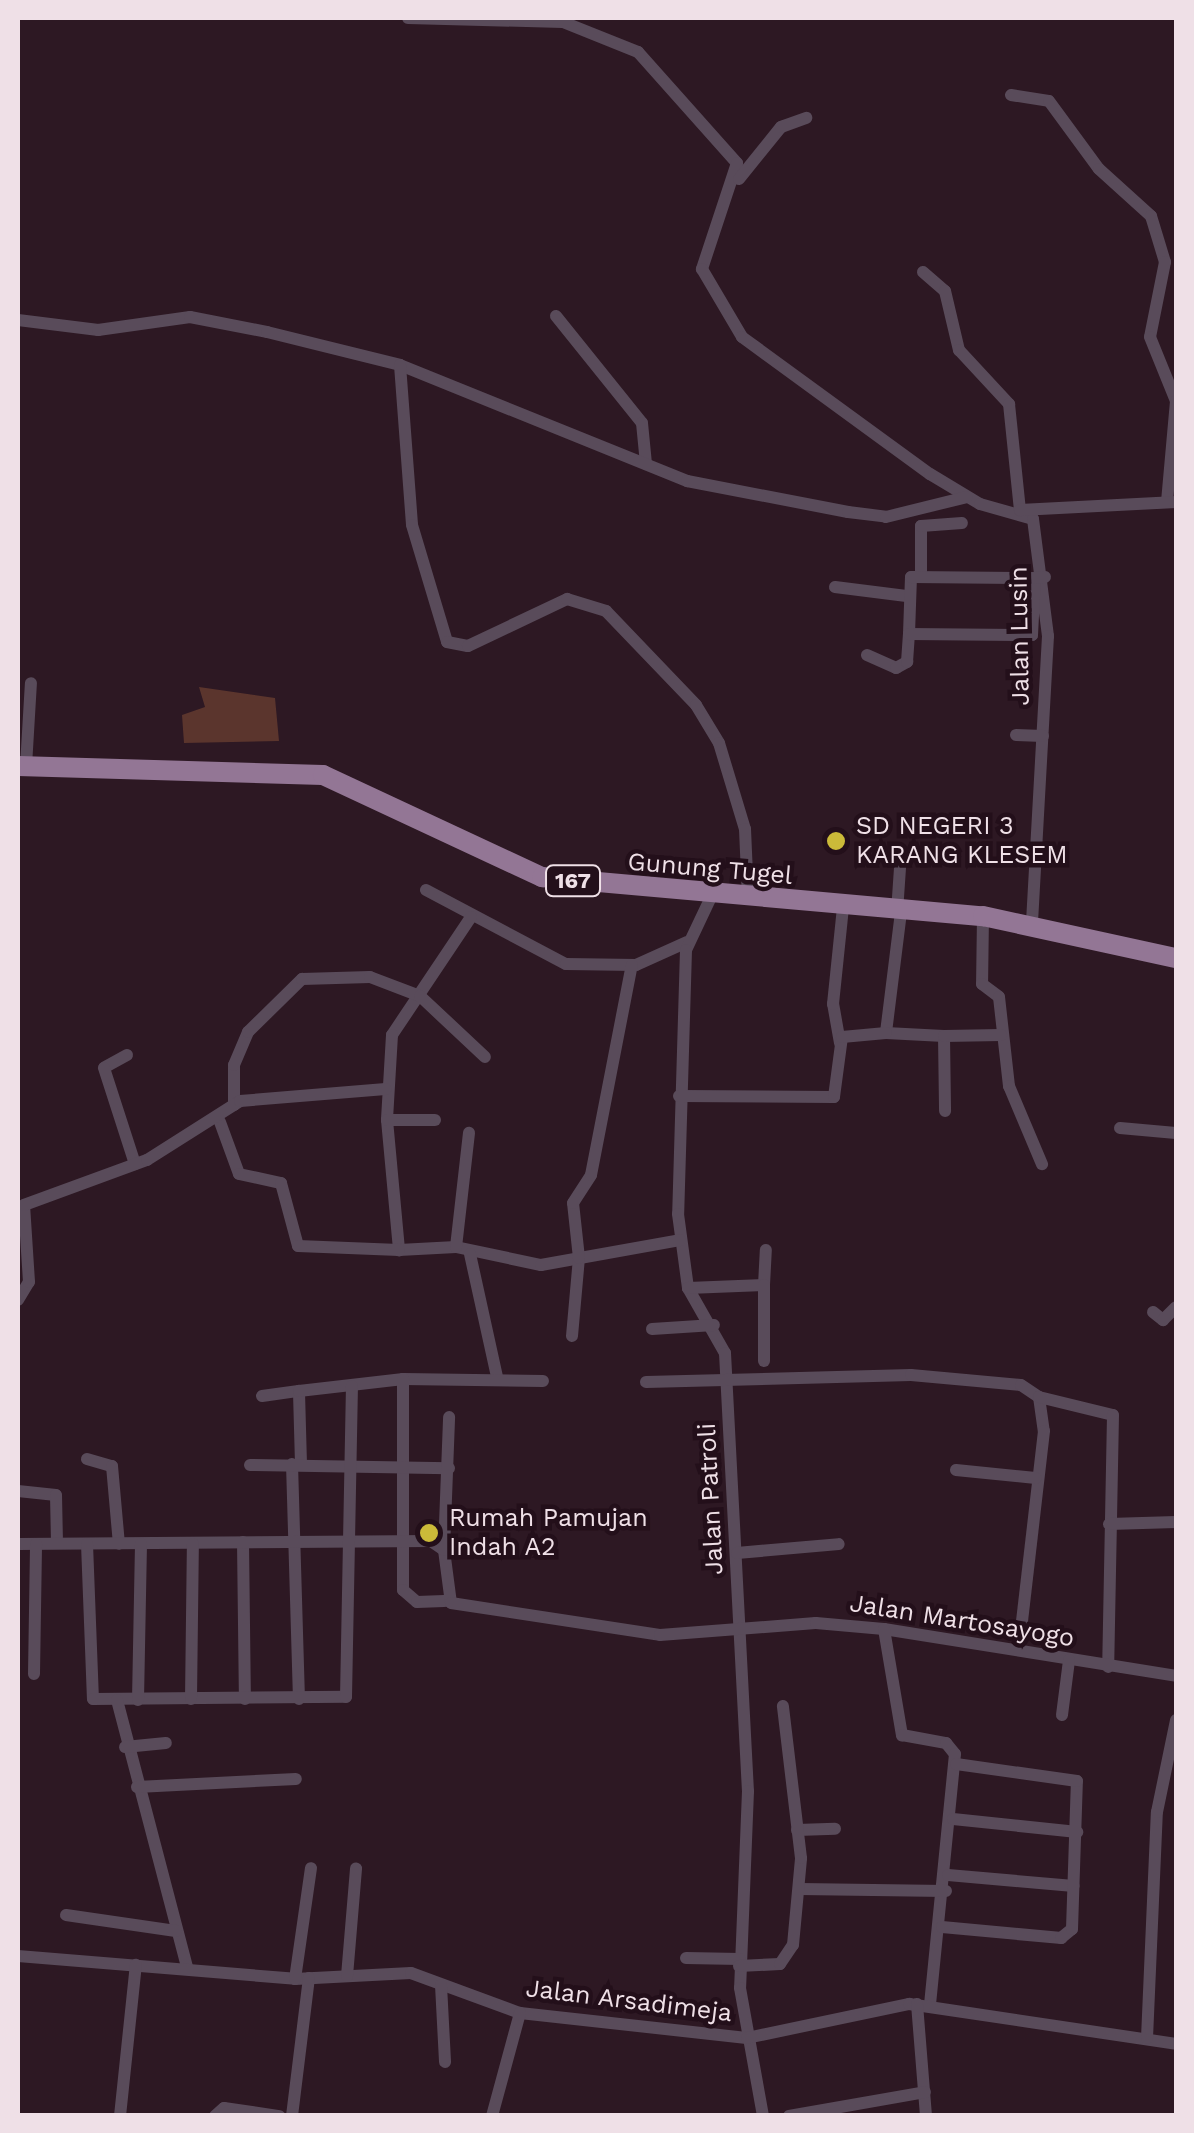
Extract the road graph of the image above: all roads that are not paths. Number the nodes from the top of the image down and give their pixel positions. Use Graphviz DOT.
graph roads {
  1 [pos="408,18"];
  2 [pos="449,20"];
  3 [pos="564,20"];
  4 [pos="1011,95"];
  5 [pos="806,118"];
  6 [pos="738,179"];
  7 [pos="1171,262"];
  8 [pos="924,272"];
  9 [pos="556,316"];
  10 [pos="18,320"];
  11 [pos="400,364"];
  12 [pos="646,464"];
  13 [pos="966,496"];
  14 [pos="1172,501"];
  15 [pos="1020,510"];
  16 [pos="962,522"];
  17 [pos="921,576"];
  18 [pos="1040,578"];
  19 [pos="835,587"];
  20 [pos="906,596"];
  21 [pos="910,634"];
  22 [pos="867,655"];
  23 [pos="32,683"];
  24 [pos="1016,735"];
  25 [pos="1043,736"];
  26 [pos="22,766"];
  27 [pos="901,853"];
  28 [pos="426,890"];
  29 [pos="712,895"];
  30 [pos="748,898"];
  31 [pos="843,907"];
  32 [pos="899,912"];
  33 [pos="983,916"];
  34 [pos="470,918"];
  35 [pos="1032,922"];
  36 [pos="687,942"];
  37 [pos="1176,958"];
  38 [pos="632,965"];
  39 [pos="420,996"];
  40 [pos="886,1032"];
  41 [pos="1001,1034"];
  42 [pos="944,1036"];
  43 [pos="840,1042"];
  44 [pos="127,1055"];
  45 [pos="485,1057"];
  46 [pos="386,1089"];
  47 [pos="679,1096"];
  48 [pos="234,1105"];
  49 [pos="945,1111"];
  50 [pos="387,1120"];
  51 [pos="435,1120"];
  52 [pos="220,1122"];
  53 [pos="1120,1128"];
  54 [pos="469,1133"];
  55 [pos="1176,1133"];
  56 [pos="135,1164"];
  57 [pos="1042,1164"];
  58 [pos="680,1240"];
  59 [pos="400,1250"];
  60 [pos="463,1250"];
  61 [pos="766,1250"];
  62 [pos="580,1258"];
  63 [pos="764,1284"];
  64 [pos="688,1288"];
  65 [pos="18,1300"];
  66 [pos="1176,1307"];
  67 [pos="1153,1312"];
  68 [pos="714,1325"];
  69 [pos="652,1329"];
  70 [pos="572,1336"];
  71 [pos="764,1362"];
  72 [pos="497,1377"];
  73 [pos="404,1380"];
  74 [pos="543,1382"];
  75 [pos="646,1382"];
  76 [pos="727,1383"];
  77 [pos="352,1386"];
  78 [pos="299,1391"];
  79 [pos="262,1396"];
  80 [pos="1039,1396"];
  81 [pos="449,1417"];
  82 [pos="87,1459"];
  83 [pos="297,1464"];
  84 [pos="350,1464"];
  85 [pos="250,1465"];
  86 [pos="403,1466"];
  87 [pos="450,1468"];
  88 [pos="956,1470"];
  89 [pos="1036,1478"];
  90 [pos="18,1491"];
  91 [pos="1176,1522"];
  92 [pos="1109,1524"];
  93 [pos="352,1540"];
  94 [pos="294,1541"];
  95 [pos="404,1541"];
  96 [pos="243,1542"];
  97 [pos="18,1544"];
  98 [pos="36,1544"];
  99 [pos="58,1544"];
  100 [pos="87,1544"];
  101 [pos="118,1544"];
  102 [pos="140,1544"];
  103 [pos="193,1544"];
  104 [pos="838,1544"];
  105 [pos="444,1550"];
  106 [pos="737,1553"];
  107 [pos="444,1600"];
  108 [pos="740,1627"];
  109 [pos="884,1629"];
  110 [pos="1019,1648"];
  111 [pos="1069,1660"];
  112 [pos="1108,1667"];
  113 [pos="34,1674"];
  114 [pos="1176,1676"];
  115 [pos="299,1698"];
  116 [pos="191,1699"];
  117 [pos="244,1699"];
  118 [pos="117,1700"];
  119 [pos="138,1700"];
  120 [pos="783,1706"];
  121 [pos="1062,1715"];
  122 [pos="1176,1720"];
  123 [pos="166,1743"];
  124 [pos="125,1747"];
  125 [pos="956,1764"];
  126 [pos="296,1779"];
  127 [pos="137,1787"];
  128 [pos="953,1819"];
  129 [pos="796,1830"];
  130 [pos="835,1830"];
  131 [pos="1077,1832"];
  132 [pos="312,1868"];
  133 [pos="356,1868"];
  134 [pos="948,1875"];
  135 [pos="1074,1886"];
  136 [pos="800,1889"];
  137 [pos="946,1891"];
  138 [pos="66,1915"];
  139 [pos="942,1928"];
  140 [pos="176,1930"];
  141 [pos="18,1956"];
  142 [pos="686,1958"];
  143 [pos="740,1962"];
  144 [pos="136,1965"];
  145 [pos="186,1968"];
  146 [pos="347,1976"];
  147 [pos="302,1978"];
  148 [pos="441,1985"];
  149 [pos="924,2005"];
  150 [pos="520,2013"];
  151 [pos="746,2038"];
  152 [pos="1147,2038"];
  153 [pos="1176,2044"];
  154 [pos="446,2062"];
  155 [pos="925,2092"];
  156 [pos="120,2116"];
  157 [pos="215,2116"];
  158 [pos="279,2116"];
  159 [pos="292,2116"];
  160 [pos="492,2116"];
  161 [pos="764,2116"];
  162 [pos="788,2116"];
  163 [pos="926,2116"];
  1 -- 2 [label="street"];
  2 -- 3 [label="street"];
  3 -- 6 [label="street"];
  4 -- 7 [label="street"];
  5 -- 6 [label="street"];
  6 -- 13 [label="street"];
  7 -- 14 [label="street"];
  8 -- 15 [label="street, Jalan Lusin"];
  9 -- 12 [label="street"];
  10 -- 11 [label="street"];
  11 -- 12 [label="street"];
  11 -- 30 [label="street"];
  12 -- 13 [label="street"];
  13 -- 15 [label="street"];
  14 -- 15 [label="street"];
  15 -- 18 [label="street, Jalan Lusin"];
  16 -- 17 [label="street"];
  17 -- 18 [label="street"];
  17 -- 20 [label="street"];
  18 -- 21 [label="street"];
  18 -- 25 [label="street, Jalan Lusin"];
  19 -- 20 [label="street"];
  20 -- 21 [label="street"];
  21 -- 22 [label="street"];
  23 -- 26 [label="street"];
  24 -- 25 [label="street"];
  25 -- 35 [label="street, Jalan Lusin"];
  26 -- 29 [label="main road, Gunung Tugel / 167"];
  27 -- 32 [label="street"];
  28 -- 34 [label="street"];
  29 -- 30 [label="main road, Gunung Tugel / 167"];
  29 -- 36 [label="street, Jalan Patroli"];
  30 -- 31 [label="main road, Gunung Tugel / 167"];
  31 -- 32 [label="main road, Gunung Tugel / 167"];
  31 -- 43 [label="street"];
  32 -- 33 [label="main road, Gunung Tugel / 167"];
  32 -- 40 [label="street"];
  33 -- 35 [label="main road, Gunung Tugel / 167"];
  33 -- 41 [label="street"];
  34 -- 38 [label="street"];
  34 -- 39 [label="street"];
  35 -- 37 [label="main road, Gunung Tugel / 167"];
  36 -- 38 [label="street"];
  36 -- 47 [label="street, Jalan Patroli"];
  38 -- 62 [label="street"];
  39 -- 45 [label="street"];
  39 -- 46 [label="street"];
  39 -- 48 [label="street"];
  40 -- 42 [label="street"];
  40 -- 43 [label="street"];
  41 -- 42 [label="street"];
  41 -- 57 [label="street"];
  42 -- 49 [label="street"];
  43 -- 47 [label="street"];
  44 -- 56 [label="street"];
  46 -- 48 [label="street"];
  46 -- 50 [label="street"];
  47 -- 58 [label="street, Jalan Patroli"];
  48 -- 52 [label="street"];
  50 -- 51 [label="street"];
  50 -- 59 [label="street"];
  52 -- 56 [label="street"];
  52 -- 59 [label="street"];
  53 -- 55 [label="street"];
  54 -- 60 [label="street"];
  56 -- 65 [label="street"];
  58 -- 62 [label="street"];
  58 -- 64 [label="street, Jalan Patroli"];
  59 -- 60 [label="street"];
  60 -- 62 [label="street"];
  60 -- 72 [label="street"];
  61 -- 63 [label="street"];
  62 -- 70 [label="street"];
  63 -- 64 [label="street"];
  63 -- 71 [label="street"];
  64 -- 68 [label="street, Jalan Patroli"];
  66 -- 67 [label="street"];
  68 -- 69 [label="street"];
  68 -- 76 [label="street, Jalan Patroli"];
  72 -- 73 [label="street"];
  72 -- 74 [label="street"];
  73 -- 77 [label="street"];
  73 -- 86 [label="street"];
  75 -- 76 [label="street"];
  76 -- 80 [label="street"];
  76 -- 106 [label="street, Jalan Patroli"];
  77 -- 78 [label="street"];
  77 -- 84 [label="street"];
  78 -- 79 [label="street"];
  78 -- 83 [label="street"];
  80 -- 89 [label="street"];
  80 -- 92 [label="street"];
  81 -- 87 [label="street"];
  82 -- 101 [label="street"];
  83 -- 84 [label="street"];
  83 -- 85 [label="street"];
  83 -- 94 [label="street"];
  84 -- 86 [label="street"];
  84 -- 93 [label="street"];
  86 -- 87 [label="street"];
  86 -- 95 [label="street"];
  87 -- 105 [label="street"];
  88 -- 89 [label="street"];
  89 -- 110 [label="street"];
  90 -- 99 [label="street"];
  91 -- 92 [label="street"];
  92 -- 112 [label="street"];
  93 -- 94 [label="street"];
  93 -- 95 [label="street"];
  93 -- 115 [label="street"];
  94 -- 96 [label="street"];
  94 -- 115 [label="street"];
  95 -- 105 [label="street"];
  95 -- 107 [label="street, Jalan Martosayogo"];
  96 -- 103 [label="street"];
  96 -- 117 [label="street"];
  97 -- 98 [label="street"];
  98 -- 99 [label="street"];
  98 -- 113 [label="street"];
  99 -- 100 [label="street"];
  100 -- 101 [label="street"];
  100 -- 118 [label="street"];
  101 -- 102 [label="street"];
  102 -- 103 [label="street"];
  102 -- 119 [label="street"];
  103 -- 116 [label="street"];
  104 -- 106 [label="street"];
  105 -- 107 [label="street"];
  106 -- 108 [label="street, Jalan Patroli"];
  107 -- 108 [label="street, Jalan Martosayogo"];
  108 -- 109 [label="street, Jalan Martosayogo"];
  108 -- 143 [label="street, Jalan Patroli"];
  109 -- 110 [label="street, Jalan Martosayogo"];
  109 -- 125 [label="street"];
  110 -- 111 [label="street, Jalan Martosayogo"];
  111 -- 112 [label="street, Jalan Martosayogo"];
  111 -- 121 [label="street"];
  112 -- 114 [label="street, Jalan Martosayogo"];
  115 -- 117 [label="street"];
  116 -- 117 [label="street"];
  116 -- 119 [label="street"];
  118 -- 119 [label="street"];
  118 -- 124 [label="street"];
  120 -- 129 [label="street"];
  122 -- 152 [label="street"];
  123 -- 124 [label="street"];
  124 -- 127 [label="street"];
  125 -- 128 [label="street"];
  125 -- 131 [label="street"];
  126 -- 127 [label="street"];
  127 -- 140 [label="street"];
  128 -- 131 [label="street"];
  128 -- 134 [label="street"];
  129 -- 130 [label="street"];
  129 -- 136 [label="street"];
  131 -- 135 [label="street"];
  132 -- 147 [label="street"];
  133 -- 146 [label="street"];
  134 -- 135 [label="street"];
  134 -- 137 [label="street"];
  135 -- 139 [label="street"];
  136 -- 137 [label="street"];
  136 -- 143 [label="street"];
  137 -- 139 [label="street"];
  138 -- 140 [label="street"];
  139 -- 149 [label="street"];
  140 -- 145 [label="street"];
  141 -- 144 [label="street, Jalan Arsadimeja"];
  142 -- 143 [label="street"];
  143 -- 151 [label="street, Jalan Patroli"];
  144 -- 145 [label="street, Jalan Arsadimeja"];
  144 -- 156 [label="street"];
  145 -- 147 [label="street, Jalan Arsadimeja"];
  146 -- 147 [label="street, Jalan Arsadimeja"];
  146 -- 148 [label="street, Jalan Arsadimeja"];
  147 -- 159 [label="street"];
  148 -- 150 [label="street, Jalan Arsadimeja"];
  148 -- 154 [label="street"];
  149 -- 151 [label="street, Jalan Arsadimeja"];
  149 -- 152 [label="street, Jalan Arsadimeja"];
  149 -- 155 [label="street"];
  150 -- 151 [label="street, Jalan Arsadimeja"];
  150 -- 160 [label="street"];
  151 -- 161 [label="street, Jalan Patroli"];
  152 -- 153 [label="street, Jalan Arsadimeja"];
  155 -- 162 [label="street"];
  155 -- 163 [label="street"];
  157 -- 158 [label="street"];
}
